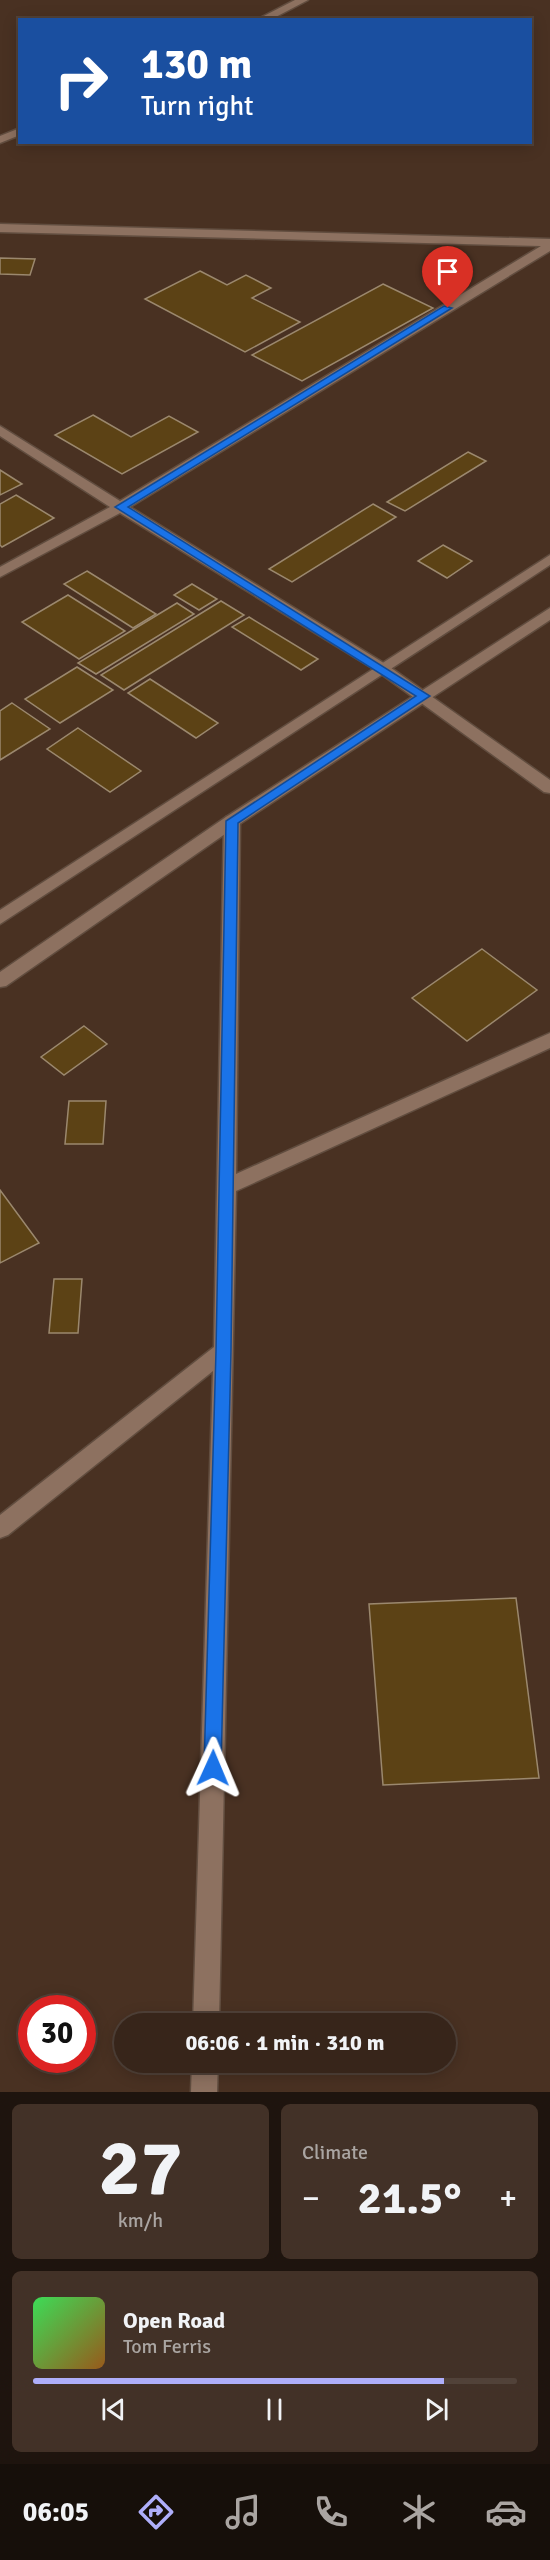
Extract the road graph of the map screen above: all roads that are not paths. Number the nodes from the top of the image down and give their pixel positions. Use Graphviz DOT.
graph roads {
  1 [pos="303,0"];
  2 [pos="265,18"];
  3 [pos="18,132"];
  4 [pos="0,140"];
  5 [pos="0,228"];
  6 [pos="550,244"];
  7 [pos="0,430"];
  8 [pos="120,507"];
  9 [pos="550,559"];
  10 [pos="0,573"];
  11 [pos="550,613"];
  12 [pos="382,669"];
  13 [pos="424,696"];
  14 [pos="550,788"];
  15 [pos="232,821"];
  16 [pos="0,918"];
  17 [pos="0,981"];
  18 [pos="550,1040"];
  19 [pos="226,1187"];
  20 [pos="224,1351"];
  21 [pos="0,1528"];
  22 [pos="206,2013"];
  23 [pos="205,2073"];
  24 [pos="204,2092"];
  1 -- 2 [label="street"];
  3 -- 4 [label="street"];
  5 -- 6 [label="street"];
  6 -- 8 [label="street"];
  7 -- 8 [label="street"];
  8 -- 10 [label="street"];
  8 -- 12 [label="street"];
  9 -- 12 [label="street"];
  11 -- 13 [label="street"];
  12 -- 13 [label="street"];
  12 -- 16 [label="street"];
  13 -- 14 [label="street"];
  13 -- 15 [label="street"];
  15 -- 17 [label="street"];
  15 -- 19 [label="street"];
  18 -- 19 [label="street"];
  19 -- 20 [label="street"];
  20 -- 21 [label="street"];
  20 -- 22 [label="street"];
  23 -- 24 [label="street"];
}
